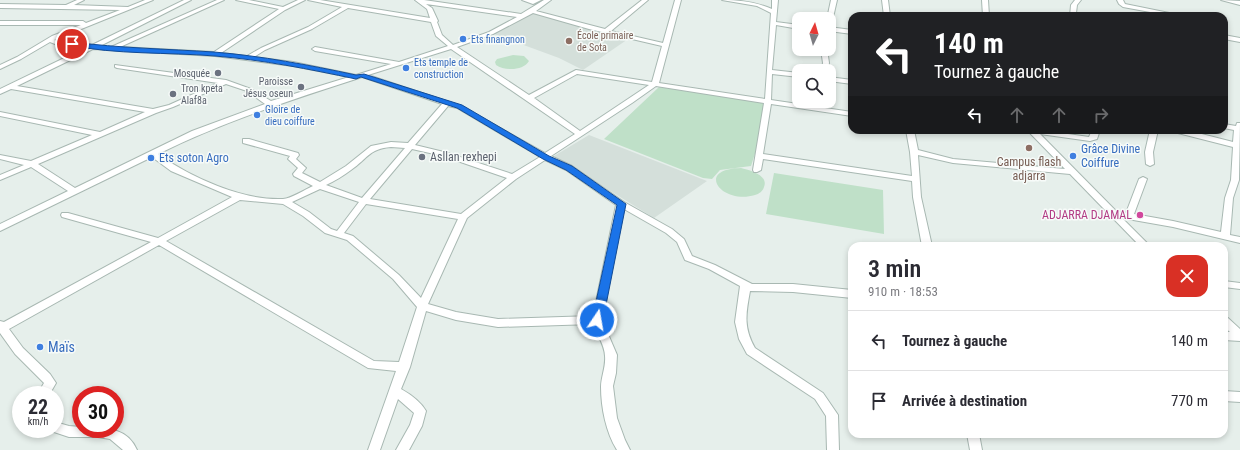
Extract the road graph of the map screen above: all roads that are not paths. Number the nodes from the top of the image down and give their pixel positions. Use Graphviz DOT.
graph roads {
  1 [pos="38,0"];
  2 [pos="80,0"];
  3 [pos="150,0"];
  4 [pos="188,0"];
  5 [pos="221,0"];
  6 [pos="239,0"];
  7 [pos="302,0"];
  8 [pos="311,0"];
  9 [pos="417,0"];
  10 [pos="525,0"];
  11 [pos="538,0"];
  12 [pos="548,0"];
  13 [pos="645,0"];
  14 [pos="678,0"];
  15 [pos="725,0"];
  16 [pos="775,0"];
  17 [pos="834,0"];
  18 [pos="885,0"];
  19 [pos="985,0"];
  20 [pos="1078,0"];
  21 [pos="1120,0"];
  22 [pos="1224,0"];
  23 [pos="1240,3"];
  24 [pos="0,6"];
  25 [pos="26,6"];
  26 [pos="348,6"];
  27 [pos="67,7"];
  28 [pos="130,8"];
  29 [pos="283,9"];
  30 [pos="532,11"];
  31 [pos="773,12"];
  32 [pos="832,12"];
  33 [pos="887,12"];
  34 [pos="986,12"];
  35 [pos="1073,12"];
  36 [pos="1160,12"];
  37 [pos="521,16"];
  38 [pos="434,21"];
  39 [pos="0,23"];
  40 [pos="90,23"];
  41 [pos="773,23"];
  42 [pos="792,26"];
  43 [pos="836,28"];
  44 [pos="607,31"];
  45 [pos="848,31"];
  46 [pos="1228,38"];
  47 [pos="49,40"];
  48 [pos="1240,40"];
  49 [pos="666,45"];
  50 [pos="93,47"];
  51 [pos="452,47"];
  52 [pos="112,49"];
  53 [pos="315,49"];
  54 [pos="216,54"];
  55 [pos="247,59"];
  56 [pos="399,64"];
  57 [pos="117,66"];
  58 [pos="1,67"];
  59 [pos="769,72"];
  60 [pos="792,75"];
  61 [pos="359,76"];
  62 [pos="836,80"];
  63 [pos="848,81"];
  64 [pos="226,82"];
  65 [pos="655,84"];
  66 [pos="10,87"];
  67 [pos="0,92"];
  68 [pos="529,98"];
  69 [pos="768,101"];
  70 [pos="447,102"];
  71 [pos="270,104"];
  72 [pos="153,111"];
  73 [pos="848,113"];
  74 [pos="0,114"];
  75 [pos="1228,126"];
  76 [pos="1239,127"];
  77 [pos="100,134"];
  78 [pos="580,134"];
  79 [pos="911,134"];
  80 [pos="1035,134"];
  81 [pos="1057,134"];
  82 [pos="1095,134"];
  83 [pos="1153,134"];
  84 [pos="1192,134"];
  85 [pos="246,142"];
  86 [pos="410,145"];
  87 [pos="1238,146"];
  88 [pos="914,152"];
  89 [pos="152,153"];
  90 [pos="761,156"];
  91 [pos="0,157"];
  92 [pos="546,157"];
  93 [pos="32,164"];
  94 [pos="1150,164"];
  95 [pos="757,170"];
  96 [pos="1072,172"];
  97 [pos="513,177"];
  98 [pos="0,178"];
  99 [pos="914,179"];
  100 [pos="1144,180"];
  101 [pos="1238,180"];
  102 [pos="320,186"];
  103 [pos="75,192"];
  104 [pos="239,196"];
  105 [pos="364,201"];
  106 [pos="285,202"];
  107 [pos="621,204"];
  108 [pos="1111,213"];
  109 [pos="65,215"];
  110 [pos="1129,216"];
  111 [pos="462,217"];
  112 [pos="0,228"];
  113 [pos="339,234"];
  114 [pos="1225,236"];
  115 [pos="1240,240"];
  116 [pos="159,241"];
  117 [pos="926,242"];
  118 [pos="1141,242"];
  119 [pos="1228,284"];
  120 [pos="1240,286"];
  121 [pos="750,287"];
  122 [pos="848,294"];
  123 [pos="422,306"];
  124 [pos="597,320"];
  125 [pos="1228,324"];
  126 [pos="1,327"];
  127 [pos="1228,336"];
  128 [pos="1240,336"];
  129 [pos="404,367"];
  130 [pos="48,386"];
  131 [pos="395,391"];
  132 [pos="1228,396"];
  133 [pos="1240,397"];
  134 [pos="64,430"];
  135 [pos="974,438"];
  136 [pos="131,450"];
  137 [pos="374,450"];
  138 [pos="402,450"];
  139 [pos="624,450"];
  140 [pos="833,450"];
  141 [pos="976,450"];
  1 -- 25 [label="street"];
  2 -- 27 [label="street"];
  3 -- 28 [label="street"];
  4 -- 50 [label="street"];
  5 -- 52 [label="street"];
  6 -- 29 [label="street"];
  7 -- 29 [label="street"];
  8 -- 26 [label="street"];
  9 -- 37 [label="street"];
  9 -- 38 [label="street"];
  10 -- 11 [label="street"];
  12 -- 30 [label="street"];
  13 -- 44 [label="street"];
  14 -- 49 [label="street"];
  15 -- 31 [label="street"];
  16 -- 31 [label="street"];
  17 -- 32 [label="street"];
  18 -- 33 [label="street"];
  19 -- 34 [label="street"];
  20 -- 35 [label="street"];
  21 -- 36 [label="street"];
  22 -- 23 [label="street"];
  24 -- 25 [label="street"];
  25 -- 27 [label="street"];
  26 -- 38 [label="street"];
  26 -- 55 [label="street"];
  27 -- 28 [label="street"];
  28 -- 40 [label="street"];
  29 -- 54 [label="street"];
  30 -- 37 [label="street"];
  30 -- 44 [label="street"];
  31 -- 41 [label="street"];
  37 -- 51 [label="street"];
  38 -- 51 [label="street"];
  39 -- 40 [label="street"];
  40 -- 47 [label="street"];
  41 -- 42 [label="street"];
  41 -- 59 [label="street"];
  43 -- 45 [label="street"];
  44 -- 49 [label="street"];
  46 -- 48 [label="street"];
  47 -- 50 [label="street"];
  47 -- 58 [label="street"];
  49 -- 65 [label="street"];
  50 -- 52 [label="street"];
  50 -- 66 [label="street"];
  51 -- 56 [label="street"];
  51 -- 68 [label="street"];
  52 -- 54 [label="street"];
  53 -- 56 [label="street"];
  54 -- 55 [label="street"];
  55 -- 61 [label="street"];
  56 -- 61 [label="street"];
  57 -- 64 [label="street"];
  59 -- 60 [label="street"];
  59 -- 69 [label="street"];
  61 -- 70 [label="street"];
  61 -- 71 [label="street"];
  62 -- 63 [label="street"];
  64 -- 71 [label="street"];
  64 -- 72 [label="street"];
  65 -- 68 [label="street"];
  65 -- 69 [label="street"];
  65 -- 78 [label="street"];
  66 -- 67 [label="street"];
  66 -- 72 [label="street"];
  68 -- 78 [label="street"];
  69 -- 73 [label="street"];
  69 -- 90 [label="street"];
  70 -- 86 [label="street"];
  70 -- 92 [label="street"];
  71 -- 89 [label="street"];
  72 -- 77 [label="street"];
  74 -- 77 [label="street"];
  75 -- 76 [label="street"];
  76 -- 87 [label="street"];
  77 -- 93 [label="street"];
  78 -- 92 [label="street"];
  79 -- 88 [label="street"];
  80 -- 96 [label="street"];
  81 -- 82 [label="street"];
  83 -- 94 [label="street"];
  84 -- 87 [label="street"];
  85 -- 102 [label="street"];
  86 -- 97 [label="street"];
  86 -- 102 [label="street"];
  86 -- 105 [label="street"];
  87 -- 101 [label="street"];
  88 -- 96 [label="street"];
  88 -- 99 [label="street"];
  89 -- 103 [label="street"];
  89 -- 104 [label="street"];
  90 -- 95 [label="street"];
  90 -- 99 [label="street"];
  91 -- 93 [label="street"];
  92 -- 97 [label="street"];
  92 -- 107 [label="street"];
  93 -- 98 [label="street"];
  93 -- 103 [label="street"];
  96 -- 108 [label="street"];
  97 -- 111 [label="street"];
  99 -- 117 [label="street"];
  100 -- 110 [label="street"];
  101 -- 114 [label="street"];
  102 -- 105 [label="street"];
  102 -- 106 [label="street"];
  103 -- 112 [label="street"];
  104 -- 106 [label="street"];
  104 -- 116 [label="street"];
  105 -- 111 [label="street"];
  105 -- 113 [label="street"];
  106 -- 113 [label="street"];
  107 -- 121 [label="street"];
  107 -- 124 [label="street"];
  108 -- 110 [label="street"];
  108 -- 118 [label="street"];
  109 -- 116 [label="street"];
  110 -- 114 [label="street"];
  111 -- 123 [label="street"];
  113 -- 123 [label="street"];
  114 -- 115 [label="street"];
  116 -- 126 [label="street"];
  116 -- 129 [label="street"];
  119 -- 120 [label="street"];
  121 -- 122 [label="street"];
  121 -- 140 [label="street"];
  123 -- 124 [label="street"];
  123 -- 129 [label="street"];
  124 -- 139 [label="street"];
  125 -- 128 [label="street"];
  126 -- 130 [label="street"];
  127 -- 128 [label="street"];
  129 -- 131 [label="street"];
  131 -- 137 [label="street"];
  131 -- 138 [label="street"];
  132 -- 133 [label="street"];
  134 -- 136 [label="street"];
  135 -- 141 [label="street"];
}
